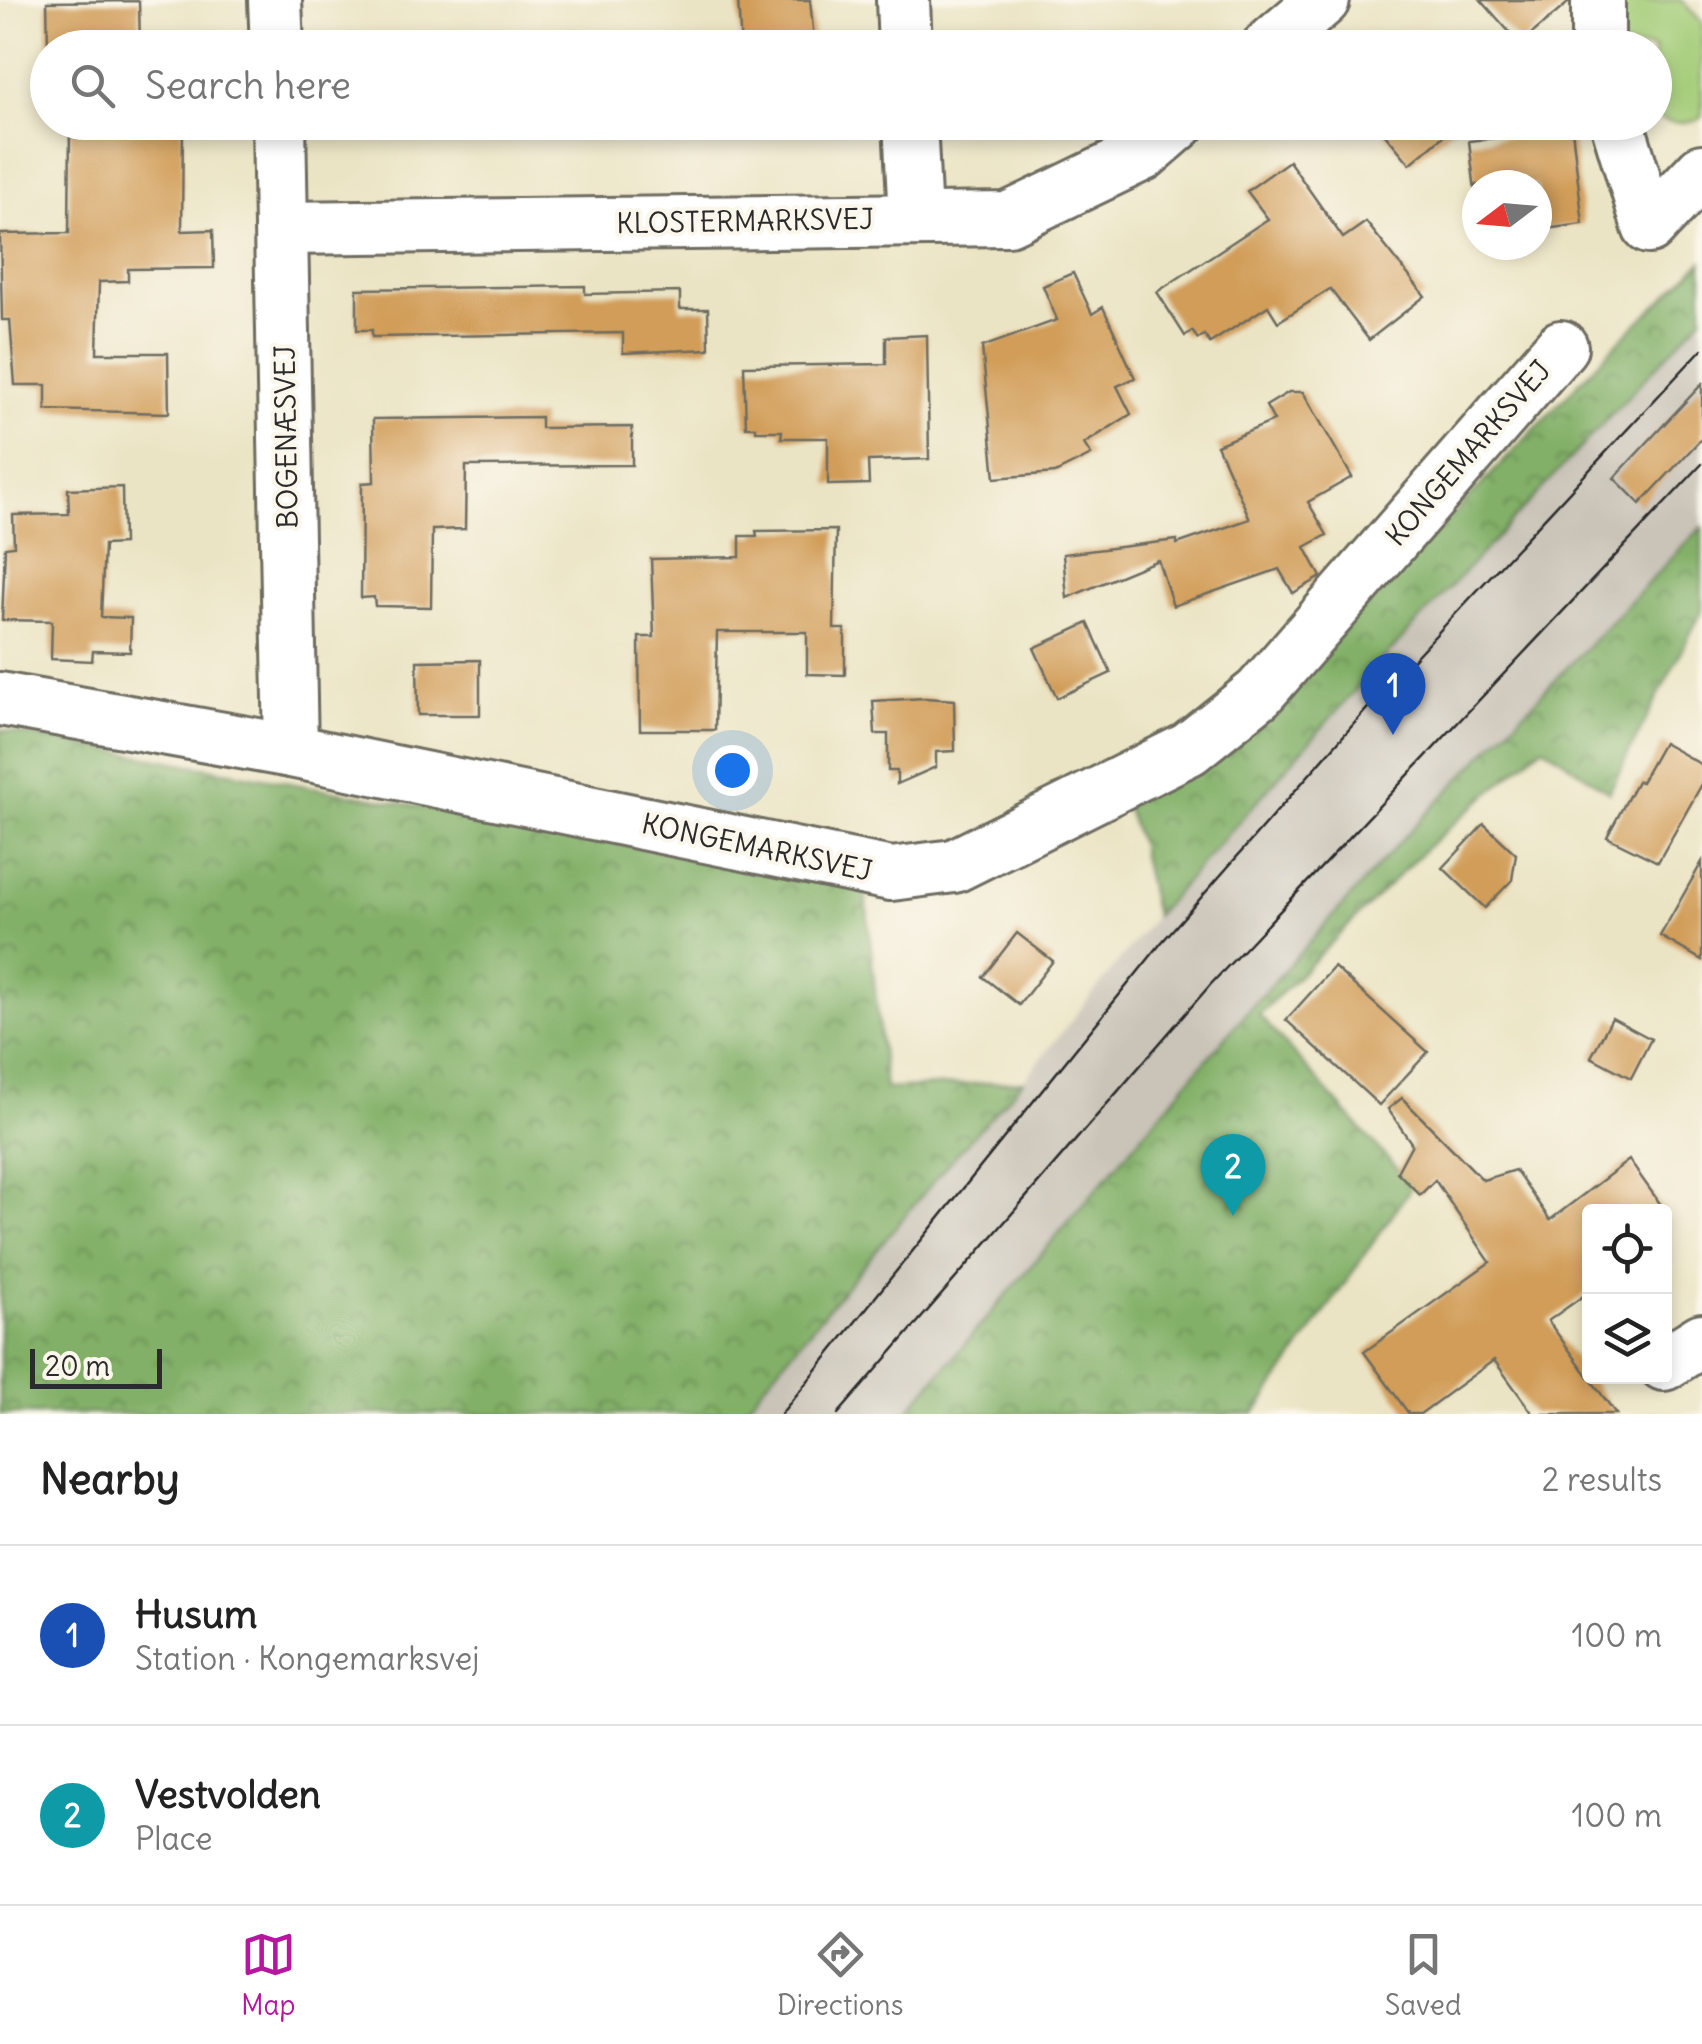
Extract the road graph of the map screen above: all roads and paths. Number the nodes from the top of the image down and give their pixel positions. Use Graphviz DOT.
graph roads {
  1 [pos="275,0"];
  2 [pos="902,0"];
  3 [pos="1323,0"];
  4 [pos="1598,0"];
  5 [pos="276,30"];
  6 [pos="904,30"];
  7 [pos="1288,30"];
  8 [pos="1598,30"];
  9 [pos="281,140"];
  10 [pos="911,140"];
  11 [pos="1159,140"];
  12 [pos="1622,140"];
  13 [pos="1702,171"];
  14 [pos="915,218"];
  15 [pos="283,228"];
  16 [pos="1561,347"];
  17 [pos="0,699"];
  18 [pos="291,751"];
  19 [pos="1702,1340"];
  20 [pos="1672,1359"];
  1 -- 5 [label="street"];
  2 -- 6 [label="street"];
  3 -- 7 [label="street"];
  4 -- 8 [label="street"];
  9 -- 15 [label="street, BOGENÆSVEJ"];
  10 -- 14 [label="street"];
  11 -- 14 [label="street, KLOSTERMARKSVEJ"];
  12 -- 13 [label="street"];
  14 -- 15 [label="street, KLOSTERMARKSVEJ"];
  15 -- 18 [label="street, BOGENÆSVEJ"];
  16 -- 18 [label="street, KONGEMARKSVEJ"];
  17 -- 18 [label="street, KONGEMARKSVEJ"];
  19 -- 20 [label="street"];
}
